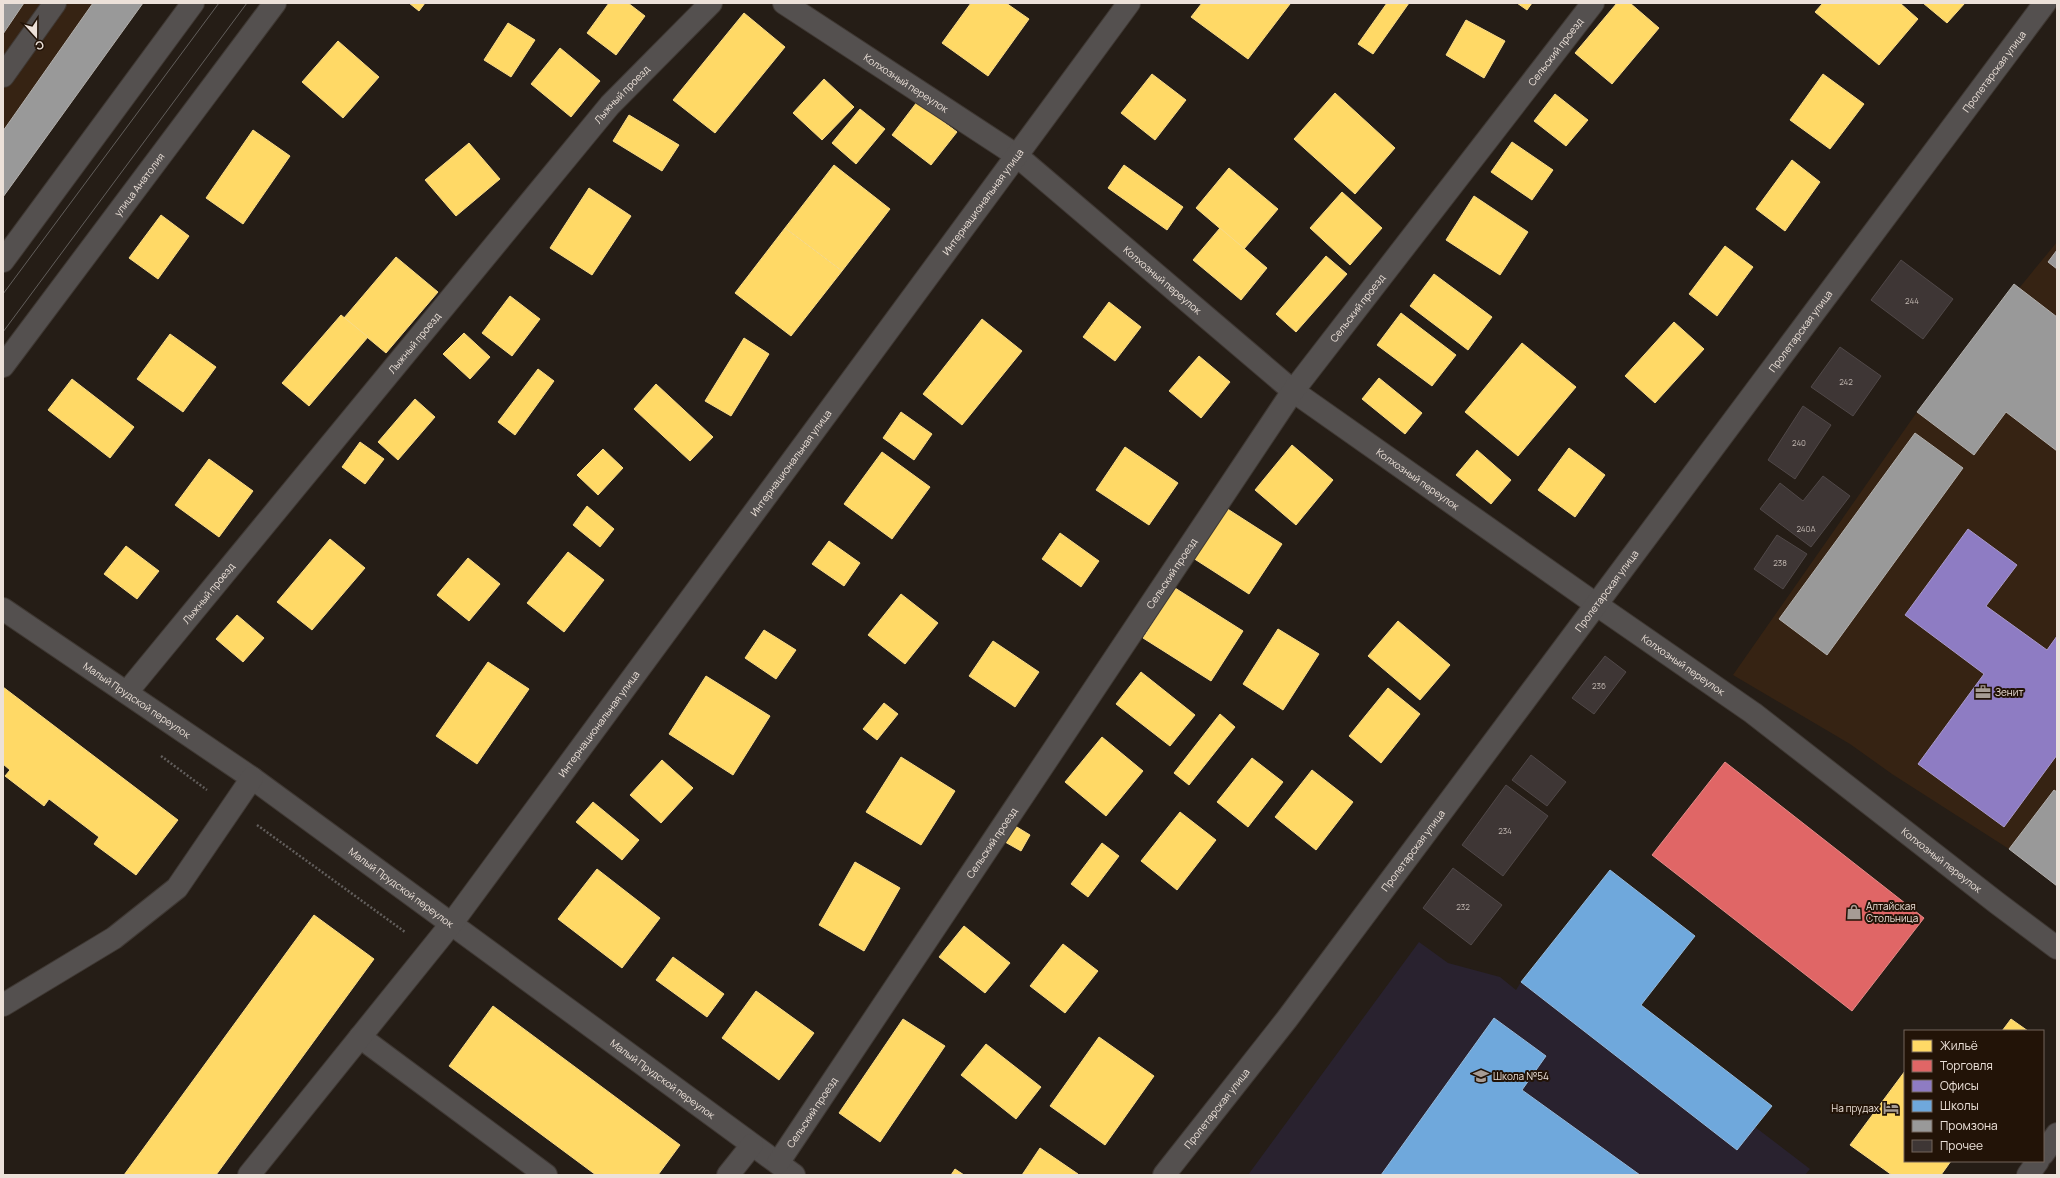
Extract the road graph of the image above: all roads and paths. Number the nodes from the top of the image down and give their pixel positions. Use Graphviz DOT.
graph roads {
  1 [pos="55,3"];
  2 [pos="193,3"];
  3 [pos="275,3"];
  4 [pos="711,3"];
  5 [pos="784,3"];
  6 [pos="1129,3"];
  7 [pos="1593,3"];
  8 [pos="2045,3"];
  9 [pos="3,76"];
  10 [pos="1016,155"];
  11 [pos="3,261"];
  12 [pos="3,366"];
  13 [pos="1293,391"];
  14 [pos="1597,605"];
  15 [pos="3,609"];
  16 [pos="127,692"];
  17 [pos="252,778"];
  18 [pos="452,923"];
  19 [pos="2057,948"];
  20 [pos="3,1005"];
  21 [pos="360,1037"];
  22 [pos="2057,1134"];
  23 [pos="752,1145"];
  24 [pos="2044,1153"];
  25 [pos="2037,1162"];
  26 [pos="786,1169"];
  27 [pos="250,1175"];
  28 [pos="546,1175"];
  29 [pos="728,1175"];
  30 [pos="1164,1175"];
  31 [pos="2028,1175"];
  1 -- 9 [label="street"];
  2 -- 11 [label="street"];
  3 -- 12 [label="street, улица Анатолия"];
  4 -- 16 [label="street, Лыжный проезд"];
  5 -- 10 [label="street, Колхозный переулок"];
  6 -- 10 [label="street, Интернациональная улица"];
  7 -- 13 [label="street, Сельский проезд"];
  8 -- 14 [label="street, Пролетарская улица"];
  10 -- 13 [label="street, Колхозный переулок"];
  10 -- 18 [label="street, Интернациональная улица"];
  13 -- 14 [label="street, Колхозный переулок"];
  13 -- 26 [label="street, Сельский проезд"];
  14 -- 19 [label="street, Колхозный переулок"];
  14 -- 30 [label="street, Пролетарская улица"];
  15 -- 16 [label="street, Малый Прудской переулок"];
  16 -- 17 [label="street, Малый Прудской переулок"];
  17 -- 18 [label="street, Малый Прудской переулок"];
  17 -- 20 [label="street"];
  18 -- 21 [label="street, Интернациональная улица"];
  18 -- 23 [label="street, Малый Прудской переулок"];
  21 -- 27 [label="street, Интернациональная улица"];
  21 -- 28 [label="street"];
  22 -- 24 [label="street"];
  23 -- 26 [label="street, Малый Прудской переулок"];
  23 -- 29 [label="street"];
  25 -- 31 [label="street"];
}
